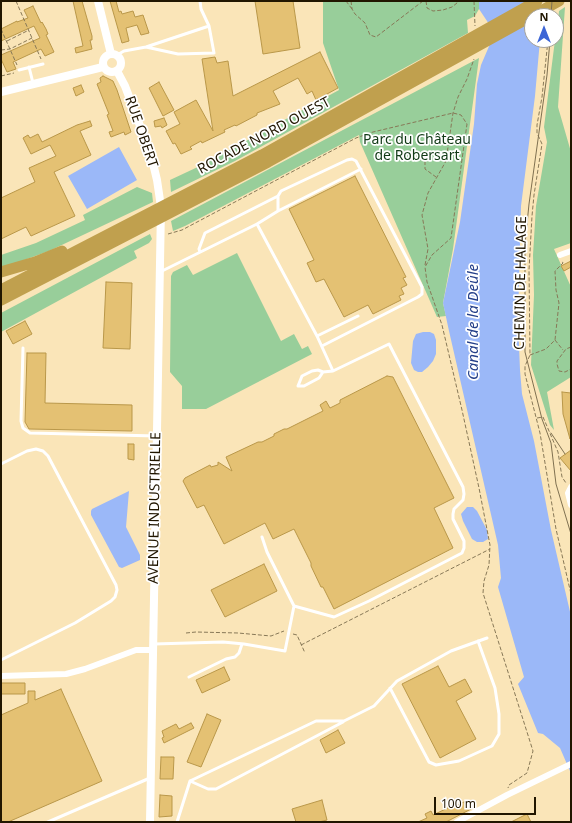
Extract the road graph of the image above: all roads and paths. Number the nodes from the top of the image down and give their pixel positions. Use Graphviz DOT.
graph roads {
  1 [pos="16,1"];
  2 [pos="98,1"];
  3 [pos="200,1"];
  4 [pos="346,1"];
  5 [pos="351,1"];
  6 [pos="423,1"];
  7 [pos="426,1"];
  8 [pos="457,1"];
  9 [pos="537,1"];
  10 [pos="559,1"];
  11 [pos="546,8"];
  12 [pos="352,9"];
  13 [pos="524,21"];
  14 [pos="209,26"];
  15 [pos="1,29"];
  16 [pos="29,30"];
  17 [pos="32,38"];
  18 [pos="6,41"];
  19 [pos="146,47"];
  20 [pos="547,48"];
  21 [pos="10,49"];
  22 [pos="1,50"];
  23 [pos="114,54"];
  24 [pos="43,64"];
  25 [pos="103,66"];
  26 [pos="29,67"];
  27 [pos="20,71"];
  28 [pos="117,71"];
  29 [pos="1,76"];
  30 [pos="33,84"];
  31 [pos="1,92"];
  32 [pos="453,113"];
  33 [pos="425,161"];
  34 [pos="361,169"];
  35 [pos="437,177"];
  36 [pos="160,195"];
  37 [pos="278,196"];
  38 [pos="176,202"];
  39 [pos="278,211"];
  40 [pos="146,218"];
  41 [pos="257,224"];
  42 [pos="161,235"];
  43 [pos="571,251"];
  44 [pos="200,252"];
  45 [pos="560,255"];
  46 [pos="425,267"];
  47 [pos="1,272"];
  48 [pos="160,272"];
  49 [pos="1,290"];
  50 [pos="1,300"];
  51 [pos="358,316"];
  52 [pos="317,336"];
  53 [pos="555,340"];
  54 [pos="322,346"];
  55 [pos="571,347"];
  56 [pos="23,348"];
  57 [pos="564,351"];
  58 [pos="530,355"];
  59 [pos="571,369"];
  60 [pos="333,371"];
  61 [pos="323,372"];
  62 [pos="536,418"];
  63 [pos="156,436"];
  64 [pos="1,464"];
  65 [pos="570,488"];
  66 [pos="571,504"];
  67 [pos="262,537"];
  68 [pos="490,549"];
  69 [pos="571,594"];
  70 [pos="294,606"];
  71 [pos="288,632"];
  72 [pos="186,634"];
  73 [pos="487,638"];
  74 [pos="478,641"];
  75 [pos="242,644"];
  76 [pos="301,645"];
  77 [pos="152,647"];
  78 [pos="305,654"];
  79 [pos="1,660"];
  80 [pos="1,676"];
  81 [pos="189,677"];
  82 [pos="390,688"];
  83 [pos="344,721"];
  84 [pos="571,764"];
  85 [pos="150,778"];
  86 [pos="190,782"];
  87 [pos="511,794"];
  88 [pos="48,822"];
  89 [pos="150,822"];
  90 [pos="177,822"];
  91 [pos="457,822"];
  1 -- 16 [label="path"];
  2 -- 23 [label="street"];
  3 -- 14 [label="lane"];
  4 -- 12 [label="path"];
  5 -- 12 [label="path"];
  6 -- 12 [label="path"];
  7 -- 8 [label="path"];
  9 -- 38 [label="highway, ROCADE NORD OUEST"];
  10 -- 11 [label="highway, ROCADE NORD OUEST"];
  13 -- 38 [label="highway, ROCADE NORD OUEST"];
  14 -- 19 [label="lane"];
  14 -- 19 [label="lane"];
  15 -- 18 [label="path"];
  16 -- 17 [label="path"];
  16 -- 18 [label="path"];
  17 -- 21 [label="path"];
  17 -- 24 [label="path"];
  18 -- 21 [label="path"];
  19 -- 23 [label="lane"];
  20 -- 58 [label="path, CHEMIN DE HALAGE"];
  21 -- 22 [label="path"];
  21 -- 27 [label="path"];
  23 -- 25 [label="street"];
  23 -- 28 [label="street"];
  24 -- 26 [label="lane"];
  25 -- 28 [label="street"];
  25 -- 30 [label="street"];
  26 -- 27 [label="lane"];
  26 -- 30 [label="lane"];
  27 -- 29 [label="path"];
  28 -- 36 [label="street, RUE OBERT"];
  30 -- 31 [label="street"];
  32 -- 35 [label="path"];
  32 -- 42 [label="path"];
  32 -- 46 [label="path"];
  33 -- 35 [label="path"];
  34 -- 37 [label="lane"];
  34 -- 39 [label="lane"];
  34 -- 54 [label="lane"];
  35 -- 46 [label="path"];
  36 -- 42 [label="street, AVENUE INDUSTRIELLE"];
  37 -- 39 [label="lane"];
  37 -- 44 [label="lane"];
  38 -- 40 [label="highway"];
  39 -- 41 [label="lane"];
  40 -- 47 [label="highway"];
  40 -- 49 [label="highway"];
  40 -- 50 [label="highway"];
  41 -- 44 [label="lane"];
  41 -- 52 [label="lane"];
  42 -- 48 [label="street, AVENUE INDUSTRIELLE"];
  43 -- 45 [label="street"];
  44 -- 48 [label="lane"];
  45 -- 53 [label="path"];
  46 -- 68 [label="path"];
  48 -- 63 [label="street, AVENUE INDUSTRIELLE"];
  51 -- 52 [label="lane"];
  52 -- 54 [label="lane"];
  53 -- 57 [label="path"];
  53 -- 58 [label="path"];
  54 -- 60 [label="lane"];
  55 -- 57 [label="path"];
  56 -- 63 [label="lane"];
  57 -- 59 [label="path"];
  58 -- 62 [label="path, CHEMIN DE HALAGE"];
  60 -- 61 [label="lane"];
  60 -- 70 [label="lane"];
  61 -- 61 [label="lane"];
  62 -- 65 [label="path"];
  62 -- 69 [label="path, CHEMIN DE HALAGE"];
  63 -- 77 [label="street, AVENUE INDUSTRIELLE"];
  64 -- 79 [label="lane"];
  65 -- 66 [label="street"];
  67 -- 70 [label="lane"];
  68 -- 76 [label="path"];
  68 -- 87 [label="path"];
  70 -- 71 [label="lane"];
  71 -- 72 [label="path"];
  71 -- 75 [label="lane"];
  71 -- 76 [label="path"];
  73 -- 74 [label="lane"];
  74 -- 82 [label="lane"];
  74 -- 82 [label="lane"];
  75 -- 77 [label="lane"];
  75 -- 81 [label="lane"];
  76 -- 78 [label="path"];
  77 -- 80 [label="street"];
  77 -- 85 [label="street, AVENUE INDUSTRIELLE"];
  82 -- 83 [label="lane"];
  83 -- 86 [label="lane"];
  83 -- 86 [label="lane"];
  84 -- 87 [label="street"];
  85 -- 88 [label="lane"];
  85 -- 89 [label="street, AVENUE INDUSTRIELLE"];
  86 -- 90 [label="lane"];
  87 -- 91 [label="street"];
}
